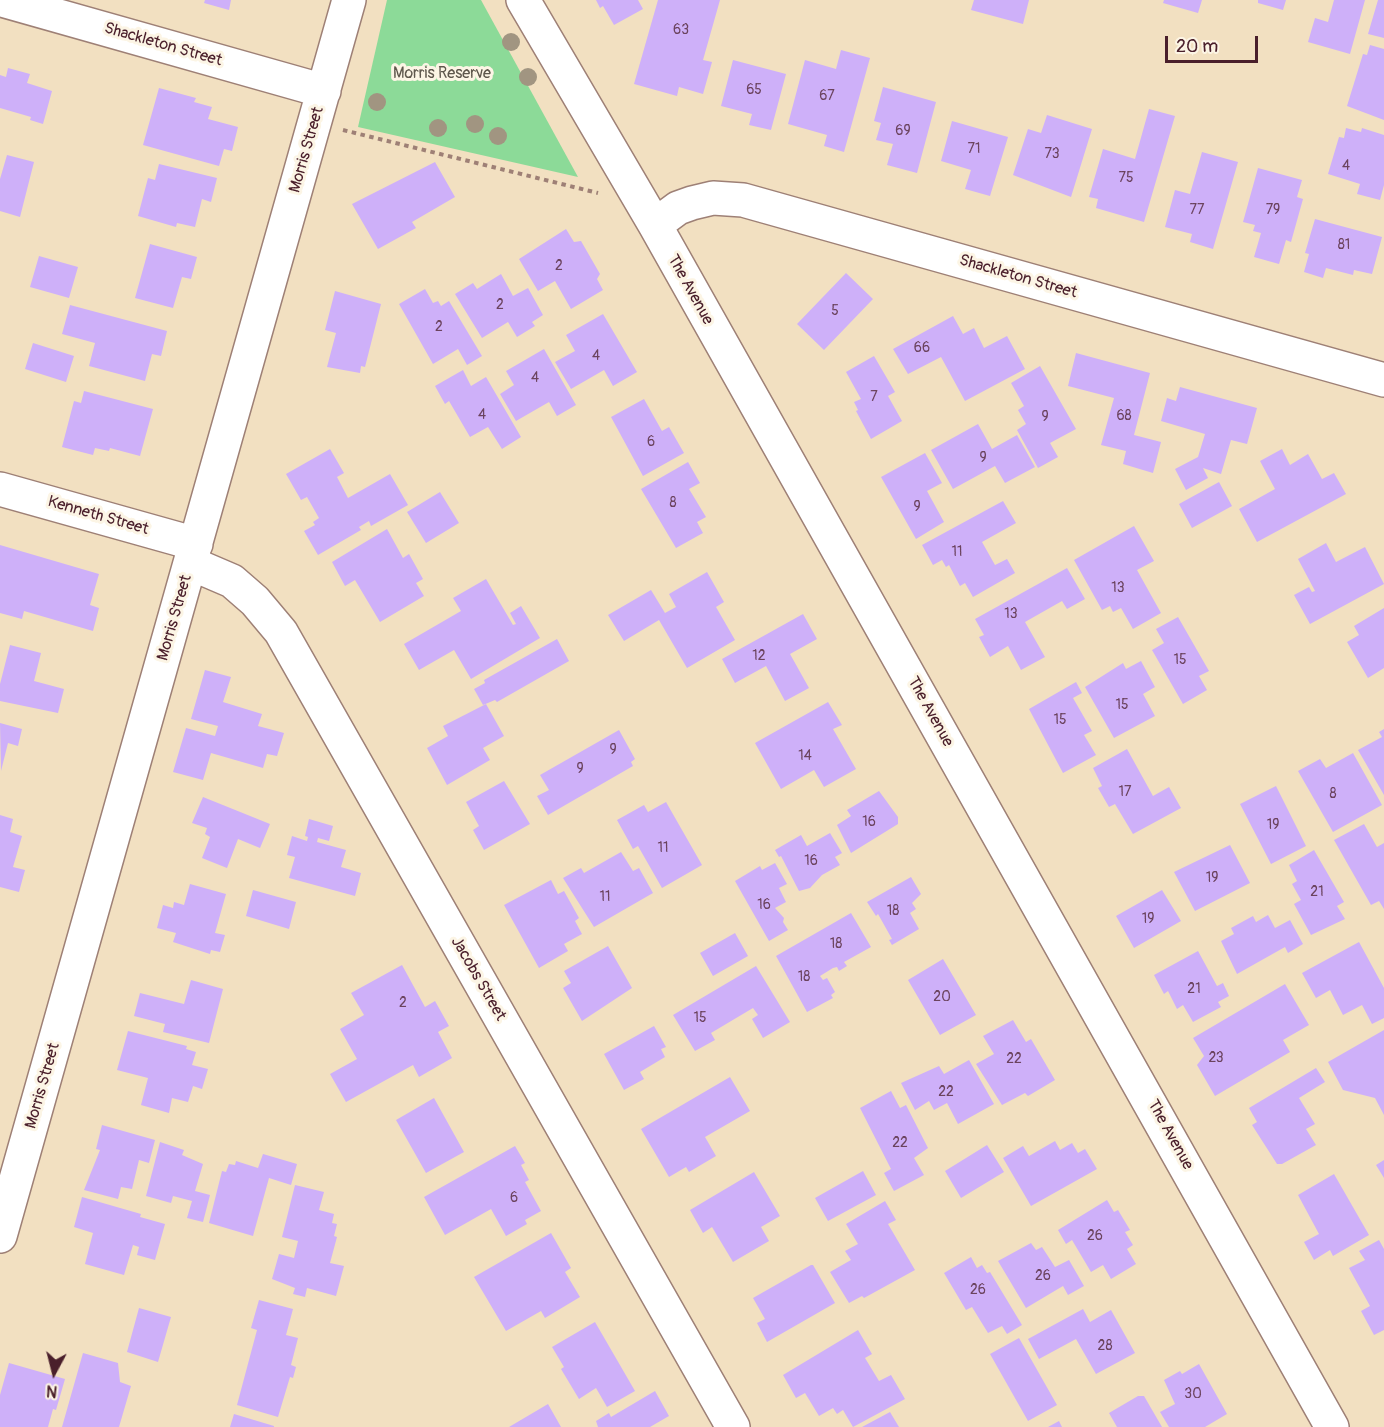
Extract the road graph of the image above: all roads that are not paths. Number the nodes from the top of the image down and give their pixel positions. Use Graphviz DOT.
graph roads {
  1 [pos="2,0"];
  2 [pos="350,0"];
  3 [pos="524,0"];
  4 [pos="324,91"];
  5 [pos="655,225"];
  6 [pos="1384,380"];
  7 [pos="0,489"];
  8 [pos="193,553"];
  9 [pos="0,1236"];
  10 [pos="733,1427"];
  11 [pos="1332,1427"];
  1 -- 4 [label="street, Shackleton Street"];
  2 -- 4 [label="street, Morris Street"];
  3 -- 5 [label="street, The Avenue"];
  4 -- 8 [label="street, Morris Street"];
  5 -- 6 [label="street, Shackleton Street"];
  5 -- 11 [label="street, The Avenue"];
  7 -- 8 [label="street, Kenneth Street"];
  8 -- 9 [label="street, Morris Street"];
  8 -- 10 [label="street, Jacobs Street"];
}
